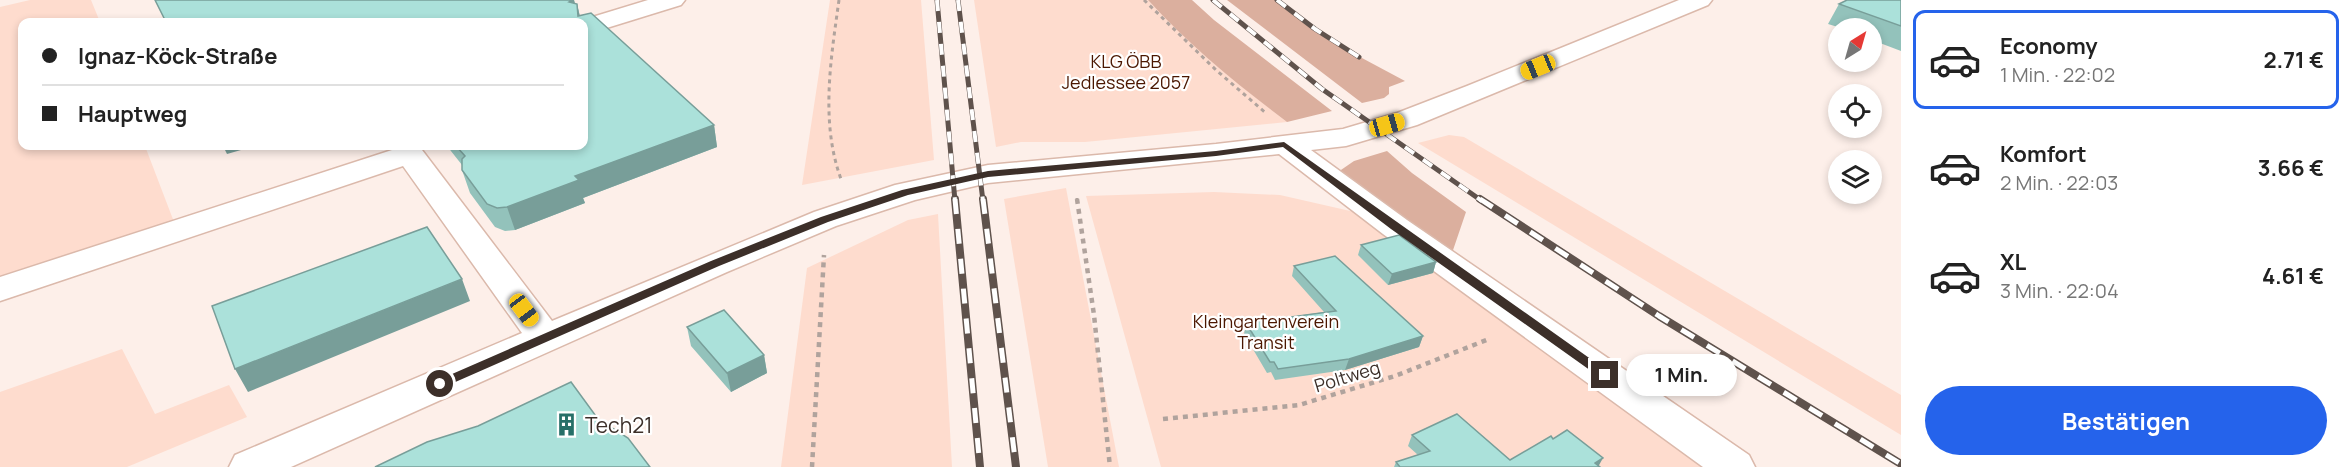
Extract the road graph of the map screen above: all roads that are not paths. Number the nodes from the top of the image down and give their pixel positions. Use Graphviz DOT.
graph roads {
  1 [pos="591,0"];
  2 [pos="673,0"];
  3 [pos="1700,0"];
  4 [pos="593,26"];
  5 [pos="1292,143"];
  6 [pos="407,150"];
  7 [pos="0,289"];
  8 [pos="545,338"];
  9 [pos="250,467"];
  10 [pos="1734,467"];
  1 -- 4 [label="street"];
  2 -- 4 [label="street"];
  3 -- 5 [label="street"];
  5 -- 8 [label="street"];
  5 -- 10 [label="street"];
  6 -- 7 [label="street"];
  6 -- 8 [label="street"];
  8 -- 9 [label="street"];
}
